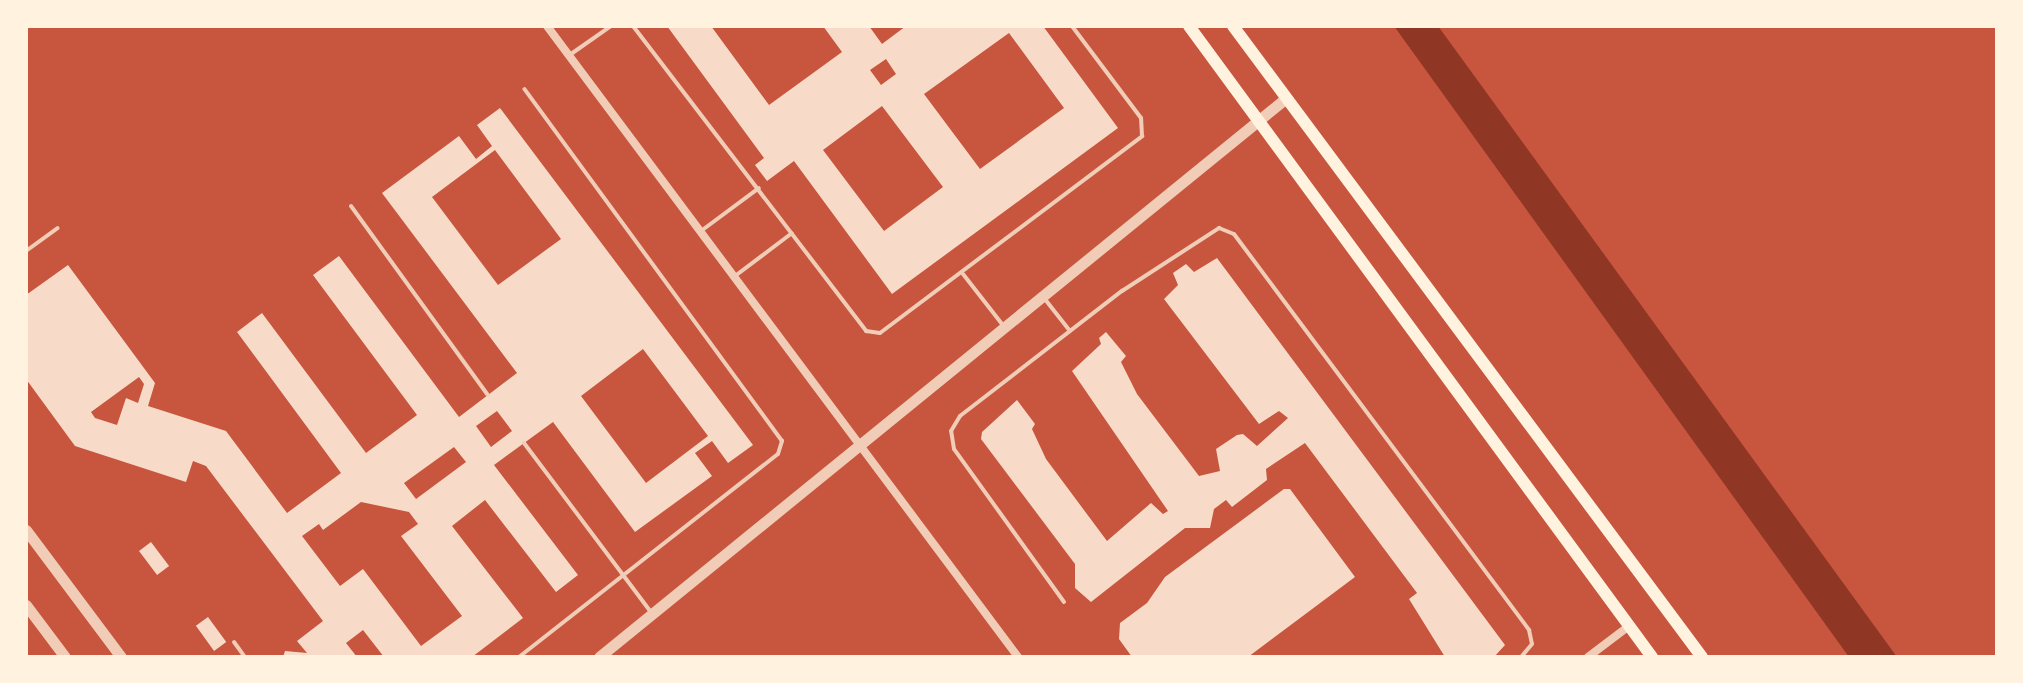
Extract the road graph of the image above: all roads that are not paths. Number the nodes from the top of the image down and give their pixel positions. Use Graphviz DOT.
graph roads {
  1 [pos="547,26"];
  2 [pos="611,26"];
  3 [pos="633,26"];
  4 [pos="1072,26"];
  5 [pos="1189,26"];
  6 [pos="1233,26"];
  7 [pos="569,56"];
  8 [pos="524,89"];
  9 [pos="1286,98"];
  10 [pos="1258,119"];
  11 [pos="759,188"];
  12 [pos="351,206"];
  13 [pos="58,228"];
  14 [pos="701,231"];
  15 [pos="792,233"];
  16 [pos="26,251"];
  17 [pos="963,274"];
  18 [pos="735,276"];
  19 [pos="1042,295"];
  20 [pos="1004,326"];
  21 [pos="1070,331"];
  22 [pos="488,395"];
  23 [pos="861,442"];
  24 [pos="524,443"];
  25 [pos="26,530"];
  26 [pos="623,576"];
  27 [pos="1064,602"];
  28 [pos="26,605"];
  29 [pos="652,614"];
  30 [pos="1629,626"];
  31 [pos="234,642"];
  32 [pos="65,657"];
  33 [pos="121,657"];
  34 [pos="245,657"];
  35 [pos="519,657"];
  36 [pos="599,657"];
  37 [pos="1018,657"];
  38 [pos="1521,657"];
  39 [pos="1588,657"];
  40 [pos="1652,657"];
  41 [pos="1702,657"];
  1 -- 7 [label="street"];
  2 -- 7 [label="lane"];
  3 -- 11 [label="lane"];
  4 -- 17 [label="lane"];
  5 -- 10 [label="main road"];
  6 -- 9 [label="main road"];
  7 -- 14 [label="street"];
  8 -- 26 [label="lane"];
  9 -- 10 [label="street"];
  9 -- 41 [label="main road"];
  10 -- 19 [label="street"];
  10 -- 30 [label="main road"];
  11 -- 14 [label="lane"];
  11 -- 15 [label="lane"];
  12 -- 22 [label="lane"];
  13 -- 16 [label="lane"];
  14 -- 18 [label="street"];
  15 -- 17 [label="lane"];
  15 -- 18 [label="lane"];
  17 -- 20 [label="lane"];
  18 -- 23 [label="street"];
  19 -- 20 [label="street"];
  19 -- 21 [label="lane"];
  20 -- 23 [label="street"];
  21 -- 27 [label="lane"];
  21 -- 38 [label="lane"];
  23 -- 29 [label="street"];
  23 -- 37 [label="street"];
  24 -- 26 [label="lane"];
  25 -- 33 [label="street"];
  26 -- 29 [label="lane"];
  26 -- 35 [label="lane"];
  28 -- 32 [label="street"];
  29 -- 36 [label="street"];
  30 -- 39 [label="street"];
  30 -- 40 [label="main road"];
  31 -- 34 [label="lane"];
}
